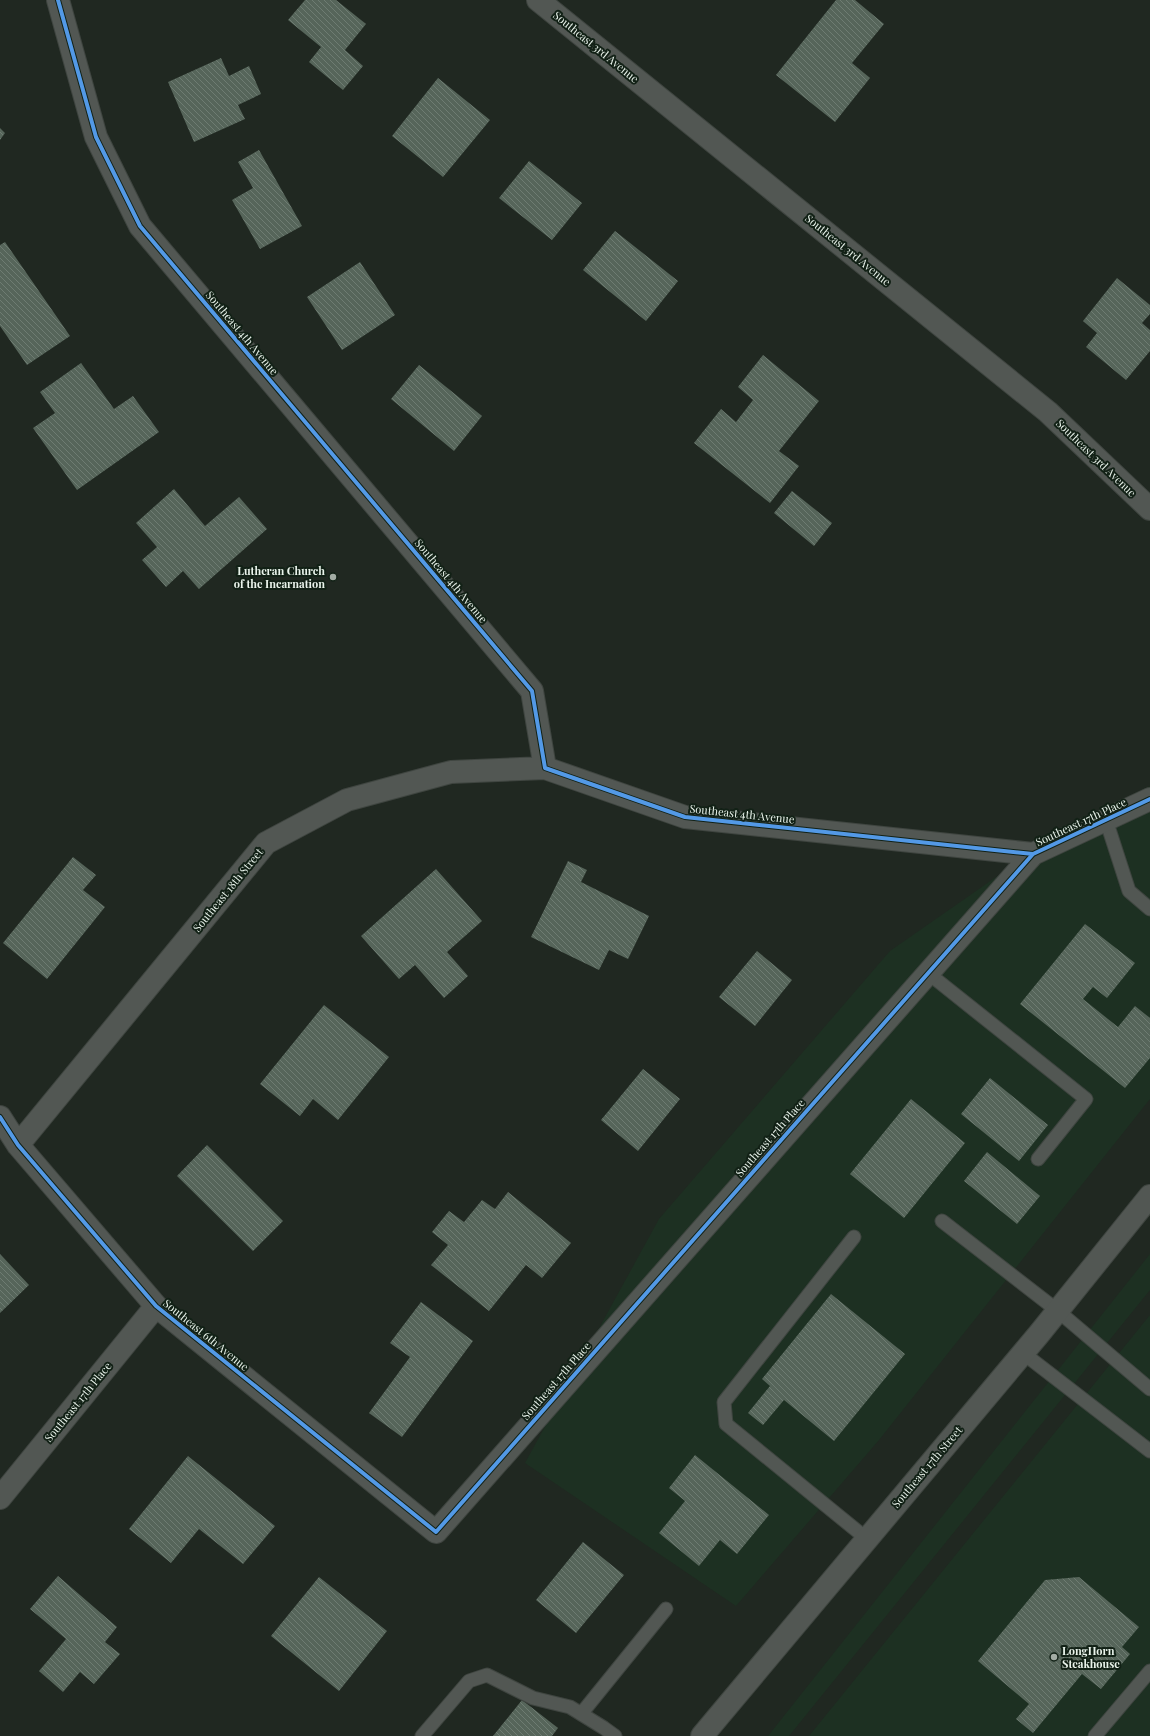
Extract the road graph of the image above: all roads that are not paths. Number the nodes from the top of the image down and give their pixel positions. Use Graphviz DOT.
graph roads {
  1 [pos="58,0"];
  2 [pos="543,2"];
  3 [pos="1150,510"];
  4 [pos="545,768"];
  5 [pos="1150,799"];
  6 [pos="1106,820"];
  7 [pos="1033,854"];
  8 [pos="1150,909"];
  9 [pos="928,973"];
  10 [pos="0,1117"];
  11 [pos="18,1145"];
  12 [pos="1038,1159"];
  13 [pos="1150,1196"];
  14 [pos="942,1221"];
  15 [pos="854,1238"];
  16 [pos="156,1306"];
  17 [pos="1058,1311"];
  18 [pos="1023,1353"];
  19 [pos="1150,1389"];
  20 [pos="1150,1451"];
  21 [pos="0,1498"];
  22 [pos="436,1532"];
  23 [pos="867,1540"];
  24 [pos="666,1609"];
  25 [pos="1150,1671"];
  26 [pos="580,1714"];
  27 [pos="422,1736"];
  28 [pos="615,1736"];
  29 [pos="702,1736"];
  30 [pos="1096,1736"];
  1 -- 4 [label="street, Southeast 4th Avenue"];
  2 -- 3 [label="street, Southeast 3rd Avenue"];
  4 -- 7 [label="street, Southeast 4th Avenue"];
  4 -- 11 [label="street, Southeast 18th Street"];
  5 -- 6 [label="street, Southeast 17th Place"];
  6 -- 7 [label="street, Southeast 17th Place"];
  6 -- 8 [label="lane"];
  7 -- 9 [label="street, Southeast 17th Place"];
  9 -- 12 [label="lane"];
  9 -- 22 [label="street, Southeast 17th Place"];
  10 -- 11 [label="street, Southeast 6th Avenue"];
  11 -- 16 [label="street, Southeast 6th Avenue"];
  13 -- 17 [label="street, Southeast 17th Street"];
  14 -- 17 [label="lane"];
  15 -- 23 [label="lane"];
  16 -- 21 [label="street, Southeast 17th Place"];
  16 -- 22 [label="street, Southeast 6th Avenue"];
  17 -- 18 [label="street, Southeast 17th Street"];
  17 -- 19 [label="lane"];
  18 -- 20 [label="lane"];
  18 -- 23 [label="street, Southeast 17th Street"];
  23 -- 29 [label="street, Southeast 17th Street"];
  24 -- 26 [label="lane"];
  25 -- 30 [label="lane"];
  26 -- 27 [label="lane"];
  26 -- 28 [label="lane"];
}
